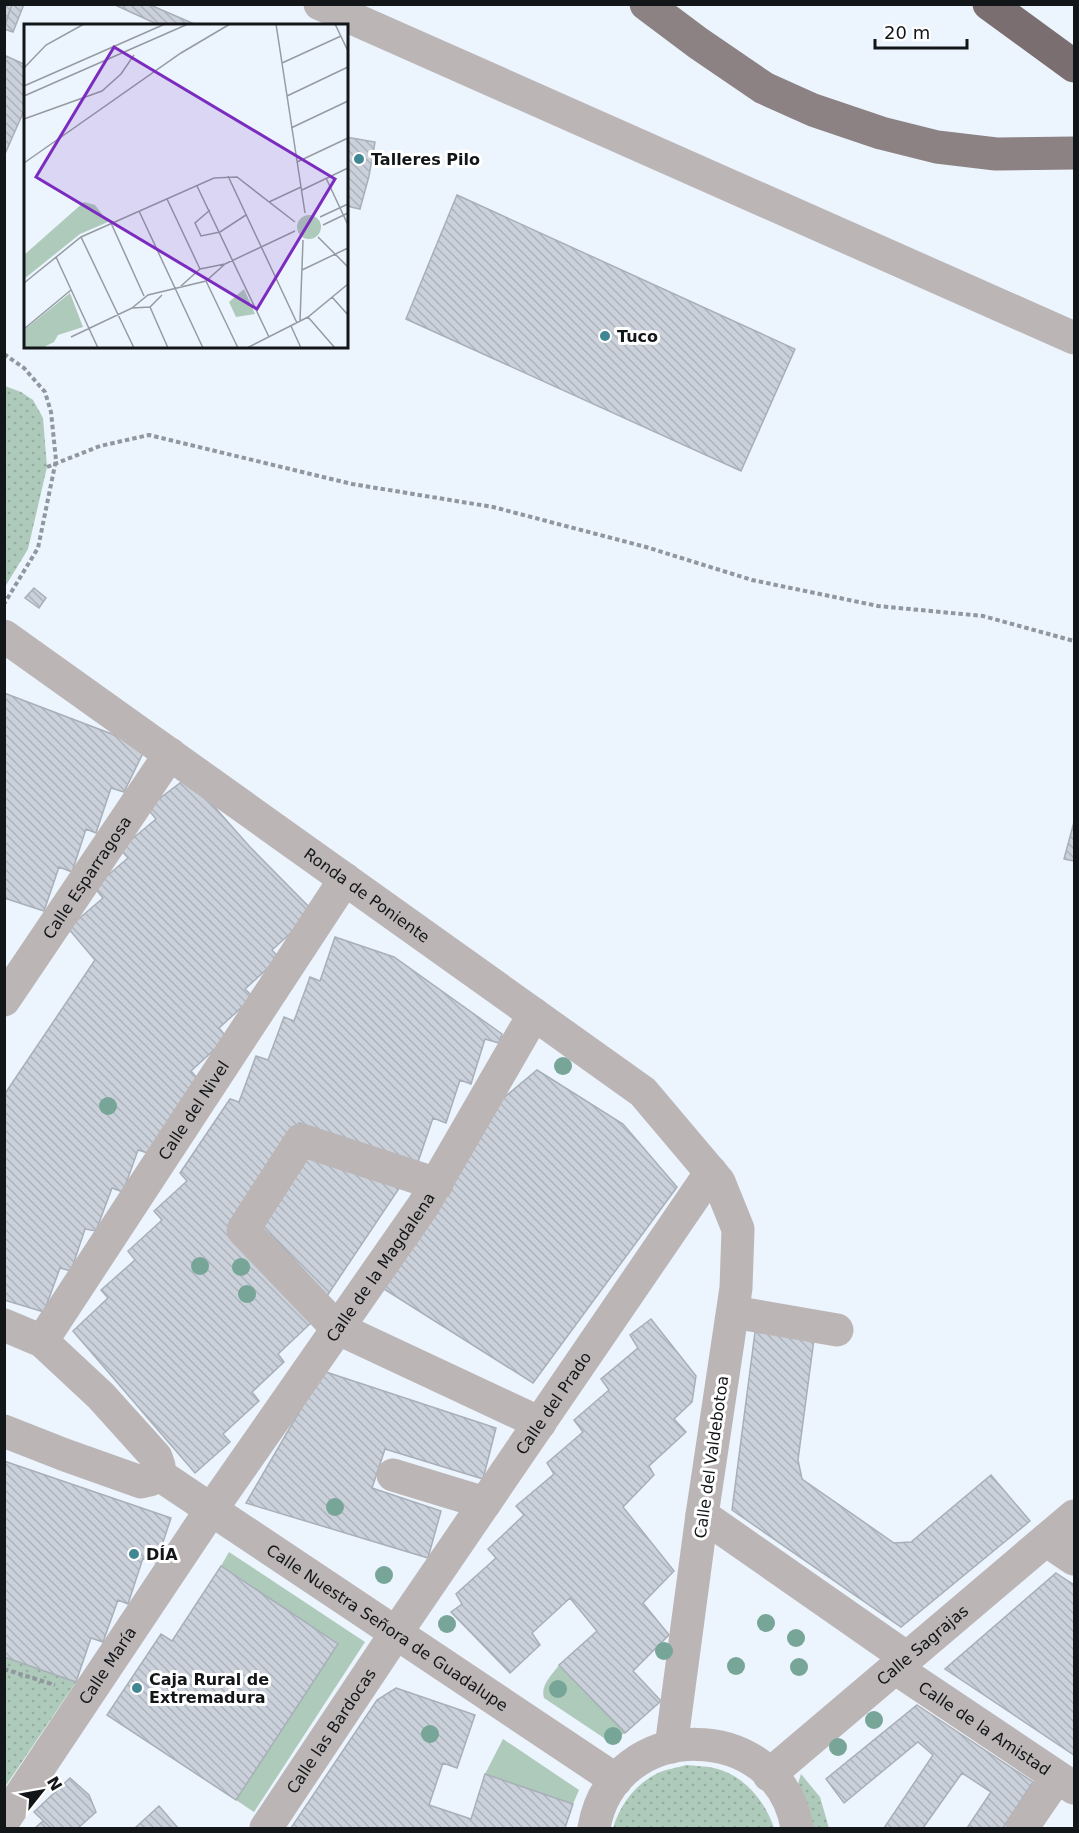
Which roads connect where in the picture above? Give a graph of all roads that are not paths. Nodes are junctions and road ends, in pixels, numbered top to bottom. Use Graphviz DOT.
graph roads {
  1 [pos="320,4"];
  2 [pos="646,4"];
  3 [pos="989,4"];
  4 [pos="1074,66"];
  5 [pos="1074,153"];
  6 [pos="1074,338"];
  7 [pos="4,636"];
  8 [pos="170,754"];
  9 [pos="345,879"];
  10 [pos="4,1000"];
  11 [pos="534,1014"];
  12 [pos="711,1172"];
  13 [pos="436,1184"];
  14 [pos="733,1312"];
  15 [pos="4,1325"];
  16 [pos="337,1328"];
  17 [pos="837,1330"];
  18 [pos="42,1341"];
  19 [pos="540,1423"];
  20 [pos="4,1431"];
  21 [pos="158,1474"];
  22 [pos="393,1474"];
  23 [pos="485,1503"];
  24 [pos="211,1510"];
  25 [pos="702,1515"];
  26 [pos="1074,1516"];
  27 [pos="1046,1540"];
  28 [pos="1074,1560"];
  29 [pos="396,1633"];
  30 [pos="901,1663"];
  31 [pos="671,1747"];
  32 [pos="769,1774"];
  33 [pos="616,1780"];
  34 [pos="1066,1783"];
  35 [pos="4,1820"];
  36 [pos="266,1828"];
  37 [pos="594,1828"];
  38 [pos="797,1828"];
  39 [pos="1022,1828"];
  1 -- 6 [label="street"];
  2 -- 5 [label="main road"];
  3 -- 4 [label="highway"];
  7 -- 8 [label="street, Ronda de Poniente"];
  8 -- 9 [label="street, Ronda de Poniente"];
  8 -- 10 [label="street, Calle Esparragosa"];
  9 -- 11 [label="street, Ronda de Poniente"];
  9 -- 18 [label="street, Calle del Nivel"];
  11 -- 12 [label="street, Ronda de Poniente"];
  11 -- 13 [label="street, Calle de la Magdalena"];
  12 -- 14 [label="street, Calle del Valdebotoa"];
  12 -- 19 [label="street, Calle del Prado"];
  13 -- 16 [label="street, Calle de la Magdalena"];
  13 -- 16 [label="street"];
  14 -- 17 [label="street"];
  14 -- 25 [label="street, Calle del Valdebotoa"];
  15 -- 18 [label="street"];
  16 -- 19 [label="street"];
  16 -- 24 [label="street, Calle de la Magdalena"];
  18 -- 21 [label="street"];
  19 -- 23 [label="street, Calle del Prado"];
  20 -- 21 [label="street"];
  21 -- 24 [label="street, Calle Nuestra Señora de Guadalupe"];
  22 -- 23 [label="street"];
  23 -- 29 [label="street, Calle del Prado"];
  24 -- 29 [label="street, Calle Nuestra Señora de Guadalupe"];
  24 -- 35 [label="street, Calle María"];
  25 -- 30 [label="street, Calle de la Amistad"];
  25 -- 31 [label="street, Calle del Valdebotoa"];
  26 -- 27 [label="street, Calle Sagrajas"];
  27 -- 28 [label="street"];
  27 -- 30 [label="street, Calle Sagrajas"];
  29 -- 33 [label="street, Calle Nuestra Señora de Guadalupe"];
  29 -- 36 [label="street, Calle las Bardocas"];
  30 -- 32 [label="street, Calle Sagrajas"];
  30 -- 34 [label="street, Calle de la Amistad"];
  31 -- 32 [label="street"];
  31 -- 33 [label="street"];
  32 -- 38 [label="street"];
  33 -- 37 [label="street"];
  34 -- 39 [label="street"];
}
